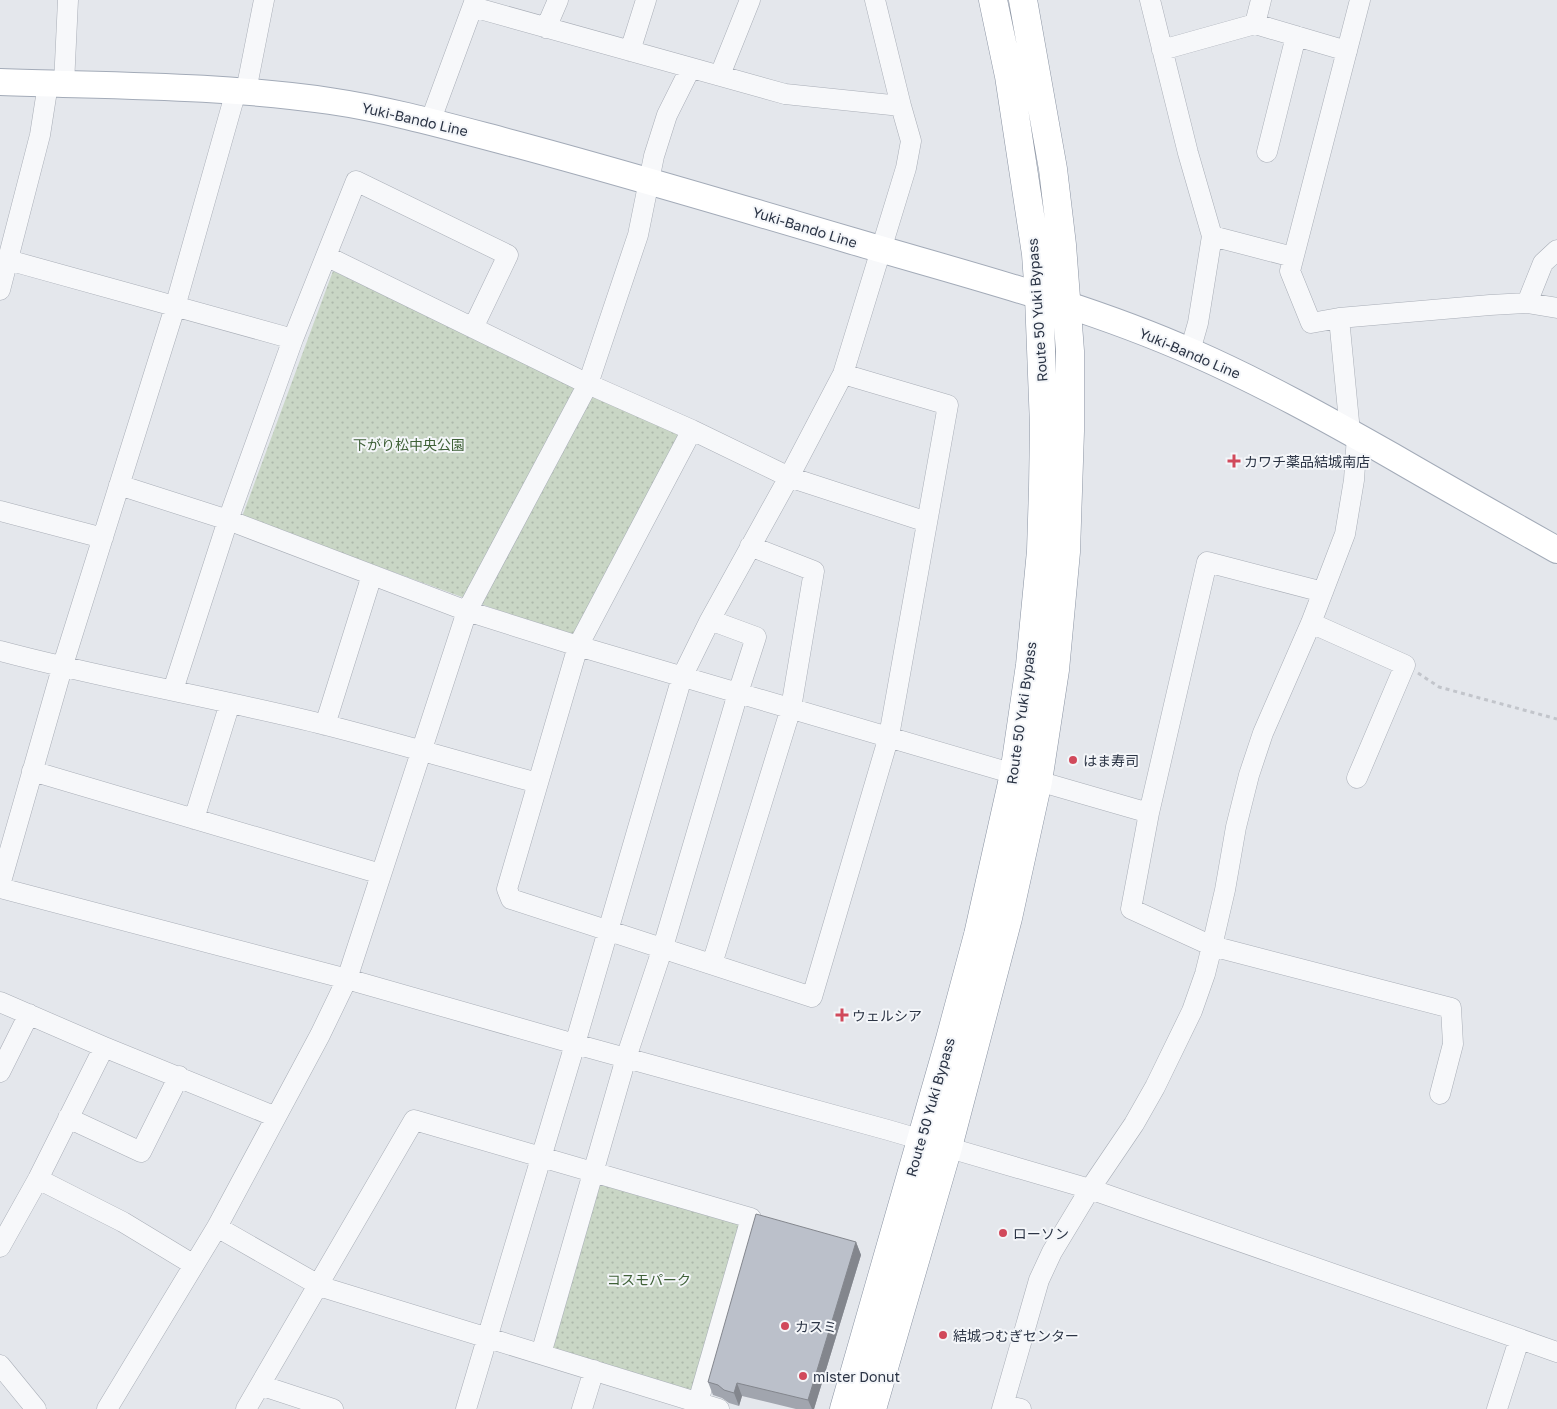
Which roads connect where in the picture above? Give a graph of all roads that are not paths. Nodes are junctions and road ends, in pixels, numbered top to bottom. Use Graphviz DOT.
graph roads {
  1 [pos="68,0"];
  2 [pos="264,0"];
  3 [pos="558,0"];
  4 [pos="646,0"];
  5 [pos="750,0"];
  6 [pos="876,0"];
  7 [pos="993,0"];
  8 [pos="1023,0"];
  9 [pos="1150,0"];
  10 [pos="1261,0"];
  11 [pos="1360,0"];
  12 [pos="474,3"];
  13 [pos="1255,24"];
  14 [pos="546,28"];
  15 [pos="1296,36"];
  16 [pos="1162,50"];
  17 [pos="630,51"];
  18 [pos="1347,51"];
  19 [pos="690,68"];
  20 [pos="720,75"];
  21 [pos="0,82"];
  22 [pos="56,84"];
  23 [pos="241,91"];
  24 [pos="901,106"];
  25 [pos="430,122"];
  26 [pos="1267,152"];
  27 [pos="650,181"];
  28 [pos="1212,236"];
  29 [pos="880,249"];
  30 [pos="1557,250"];
  31 [pos="326,256"];
  32 [pos="1293,257"];
  33 [pos="5,264"];
  34 [pos="0,290"];
  35 [pos="1039,297"];
  36 [pos="1527,303"];
  37 [pos="175,306"];
  38 [pos="1067,306"];
  39 [pos="1557,308"];
  40 [pos="1339,318"];
  41 [pos="473,328"];
  42 [pos="293,339"];
  43 [pos="1190,351"];
  44 [pos="842,374"];
  45 [pos="588,384"];
  46 [pos="692,430"];
  47 [pos="1354,434"];
  48 [pos="789,478"];
  49 [pos="119,485"];
  50 [pos="0,511"];
  51 [pos="228,520"];
  52 [pos="927,522"];
  53 [pos="102,538"];
  54 [pos="750,546"];
  55 [pos="1557,550"];
  56 [pos="372,575"];
  57 [pos="1323,592"];
  58 [pos="468,611"];
  59 [pos="710,620"];
  60 [pos="1311,623"];
  61 [pos="578,646"];
  62 [pos="0,651"];
  63 [pos="62,668"];
  64 [pos="682,677"];
  65 [pos="172,690"];
  66 [pos="738,693"];
  67 [pos="230,703"];
  68 [pos="791,708"];
  69 [pos="325,725"];
  70 [pos="889,736"];
  71 [pos="422,751"];
  72 [pos="32,771"];
  73 [pos="1026,777"];
  74 [pos="1357,778"];
  75 [pos="538,783"];
  76 [pos="1149,813"];
  77 [pos="194,819"];
  78 [pos="382,874"];
  79 [pos="0,886"];
  80 [pos="609,930"];
  81 [pos="1212,946"];
  82 [pos="662,947"];
  83 [pos="712,964"];
  84 [pos="347,979"];
  85 [pos="0,1002"];
  86 [pos="29,1014"];
  87 [pos="575,1044"];
  88 [pos="104,1047"];
  89 [pos="626,1058"];
  90 [pos="0,1072"];
  91 [pos="179,1076"];
  92 [pos="1440,1094"];
  93 [pos="276,1117"];
  94 [pos="68,1118"];
  95 [pos="921,1139"];
  96 [pos="948,1147"];
  97 [pos="541,1156"];
  98 [pos="594,1172"];
  99 [pos="38,1179"];
  100 [pos="1090,1189"];
  101 [pos="217,1227"];
  102 [pos="0,1247"];
  103 [pos="194,1265"];
  104 [pos="319,1285"];
  105 [pos="488,1337"];
  106 [pos="1520,1340"];
  107 [pos="1557,1352"];
  108 [pos="541,1354"];
  109 [pos="0,1365"];
  110 [pos="594,1370"];
  111 [pos="260,1385"];
  112 [pos="697,1406"];
  113 [pos="1009,1408"];
  114 [pos="36,1409"];
  115 [pos="107,1409"];
  116 [pos="246,1409"];
  117 [pos="333,1409"];
  118 [pos="466,1409"];
  119 [pos="582,1409"];
  120 [pos="719,1409"];
  121 [pos="844,1409"];
  122 [pos="872,1409"];
  123 [pos="1497,1409"];
  1 -- 22 [label="street"];
  2 -- 23 [label="street"];
  3 -- 14 [label="street"];
  4 -- 17 [label="street"];
  5 -- 20 [label="street"];
  6 -- 24 [label="street"];
  7 -- 35 [label="highway, Route 50 Yuki Bypass"];
  8 -- 38 [label="highway, Route 50 Yuki Bypass"];
  9 -- 16 [label="street"];
  10 -- 13 [label="street"];
  11 -- 18 [label="street"];
  12 -- 14 [label="street"];
  12 -- 25 [label="street"];
  13 -- 15 [label="street"];
  13 -- 16 [label="street"];
  14 -- 17 [label="street"];
  15 -- 18 [label="street"];
  15 -- 26 [label="street"];
  16 -- 28 [label="street"];
  17 -- 19 [label="street"];
  18 -- 32 [label="street"];
  19 -- 20 [label="street"];
  19 -- 27 [label="street"];
  20 -- 24 [label="street"];
  21 -- 22 [label="main road, Yuki-Bando Line"];
  22 -- 23 [label="main road, Yuki-Bando Line"];
  22 -- 33 [label="street"];
  23 -- 25 [label="main road, Yuki-Bando Line"];
  23 -- 37 [label="street"];
  24 -- 29 [label="street"];
  25 -- 27 [label="main road, Yuki-Bando Line"];
  27 -- 29 [label="main road, Yuki-Bando Line"];
  27 -- 45 [label="street"];
  28 -- 32 [label="street"];
  28 -- 43 [label="street"];
  29 -- 35 [label="main road, Yuki-Bando Line"];
  29 -- 44 [label="street"];
  30 -- 36 [label="street"];
  31 -- 41 [label="street"];
  31 -- 41 [label="street"];
  31 -- 42 [label="street"];
  32 -- 40 [label="street"];
  33 -- 34 [label="street"];
  33 -- 37 [label="street"];
  35 -- 38 [label="main road, Yuki-Bando Line"];
  35 -- 73 [label="highway, Route 50 Yuki Bypass"];
  36 -- 39 [label="street"];
  36 -- 40 [label="street"];
  37 -- 42 [label="street"];
  37 -- 49 [label="street"];
  38 -- 43 [label="main road, Yuki-Bando Line"];
  38 -- 73 [label="highway, Route 50 Yuki Bypass"];
  40 -- 47 [label="street"];
  41 -- 45 [label="street"];
  42 -- 51 [label="street"];
  43 -- 47 [label="main road, Yuki-Bando Line"];
  44 -- 48 [label="street"];
  44 -- 52 [label="street"];
  45 -- 46 [label="street"];
  45 -- 58 [label="street"];
  46 -- 48 [label="street"];
  46 -- 61 [label="street"];
  47 -- 55 [label="main road, Yuki-Bando Line"];
  47 -- 57 [label="street"];
  48 -- 52 [label="street"];
  48 -- 54 [label="street"];
  49 -- 51 [label="street"];
  49 -- 53 [label="street"];
  50 -- 53 [label="street"];
  51 -- 56 [label="street"];
  51 -- 65 [label="street"];
  52 -- 70 [label="street"];
  53 -- 63 [label="street"];
  54 -- 59 [label="street"];
  54 -- 68 [label="street"];
  56 -- 58 [label="street"];
  56 -- 69 [label="street"];
  57 -- 60 [label="street"];
  57 -- 76 [label="street"];
  58 -- 61 [label="street"];
  58 -- 71 [label="street"];
  59 -- 64 [label="street"];
  59 -- 66 [label="street"];
  60 -- 74 [label="street"];
  60 -- 81 [label="street"];
  61 -- 64 [label="street"];
  61 -- 75 [label="street"];
  62 -- 63 [label="street"];
  63 -- 65 [label="street"];
  63 -- 72 [label="street"];
  64 -- 66 [label="street"];
  64 -- 80 [label="street"];
  65 -- 67 [label="street"];
  66 -- 68 [label="street"];
  66 -- 82 [label="street"];
  67 -- 69 [label="street"];
  67 -- 77 [label="street"];
  68 -- 70 [label="street"];
  68 -- 83 [label="street"];
  69 -- 71 [label="street"];
  70 -- 73 [label="street"];
  70 -- 83 [label="street"];
  71 -- 75 [label="street"];
  71 -- 78 [label="street"];
  72 -- 77 [label="street"];
  72 -- 79 [label="street"];
  73 -- 76 [label="street"];
  73 -- 95 [label="highway, Route 50 Yuki Bypass"];
  73 -- 96 [label="highway, Route 50 Yuki Bypass"];
  75 -- 80 [label="street"];
  76 -- 81 [label="street"];
  77 -- 78 [label="street"];
  78 -- 84 [label="street"];
  79 -- 84 [label="street"];
  80 -- 82 [label="street"];
  80 -- 87 [label="street"];
  81 -- 92 [label="street"];
  81 -- 100 [label="street"];
  82 -- 83 [label="street"];
  82 -- 89 [label="street"];
  84 -- 87 [label="street"];
  84 -- 93 [label="street"];
  85 -- 86 [label="street"];
  86 -- 88 [label="street"];
  86 -- 90 [label="street"];
  87 -- 89 [label="street"];
  87 -- 97 [label="street"];
  88 -- 91 [label="street"];
  88 -- 94 [label="street"];
  89 -- 95 [label="street"];
  89 -- 98 [label="street"];
  91 -- 93 [label="street"];
  91 -- 94 [label="street"];
  93 -- 101 [label="street"];
  94 -- 99 [label="street"];
  95 -- 96 [label="street"];
  95 -- 121 [label="highway, Route 50 Yuki Bypass"];
  96 -- 100 [label="street"];
  96 -- 122 [label="highway, Route 50 Yuki Bypass"];
  97 -- 98 [label="street"];
  97 -- 104 [label="street"];
  97 -- 105 [label="street"];
  98 -- 108 [label="street"];
  98 -- 112 [label="street"];
  99 -- 102 [label="street"];
  99 -- 103 [label="street"];
  100 -- 106 [label="street"];
  100 -- 113 [label="street"];
  101 -- 103 [label="street"];
  101 -- 104 [label="street"];
  103 -- 115 [label="street"];
  104 -- 105 [label="street"];
  104 -- 111 [label="street"];
  105 -- 108 [label="street"];
  105 -- 118 [label="street"];
  106 -- 107 [label="street"];
  106 -- 123 [label="street"];
  108 -- 110 [label="street"];
  109 -- 114 [label="street"];
  110 -- 112 [label="street"];
  110 -- 119 [label="street"];
  111 -- 116 [label="street"];
  111 -- 117 [label="street"];
  112 -- 120 [label="street"];
}
